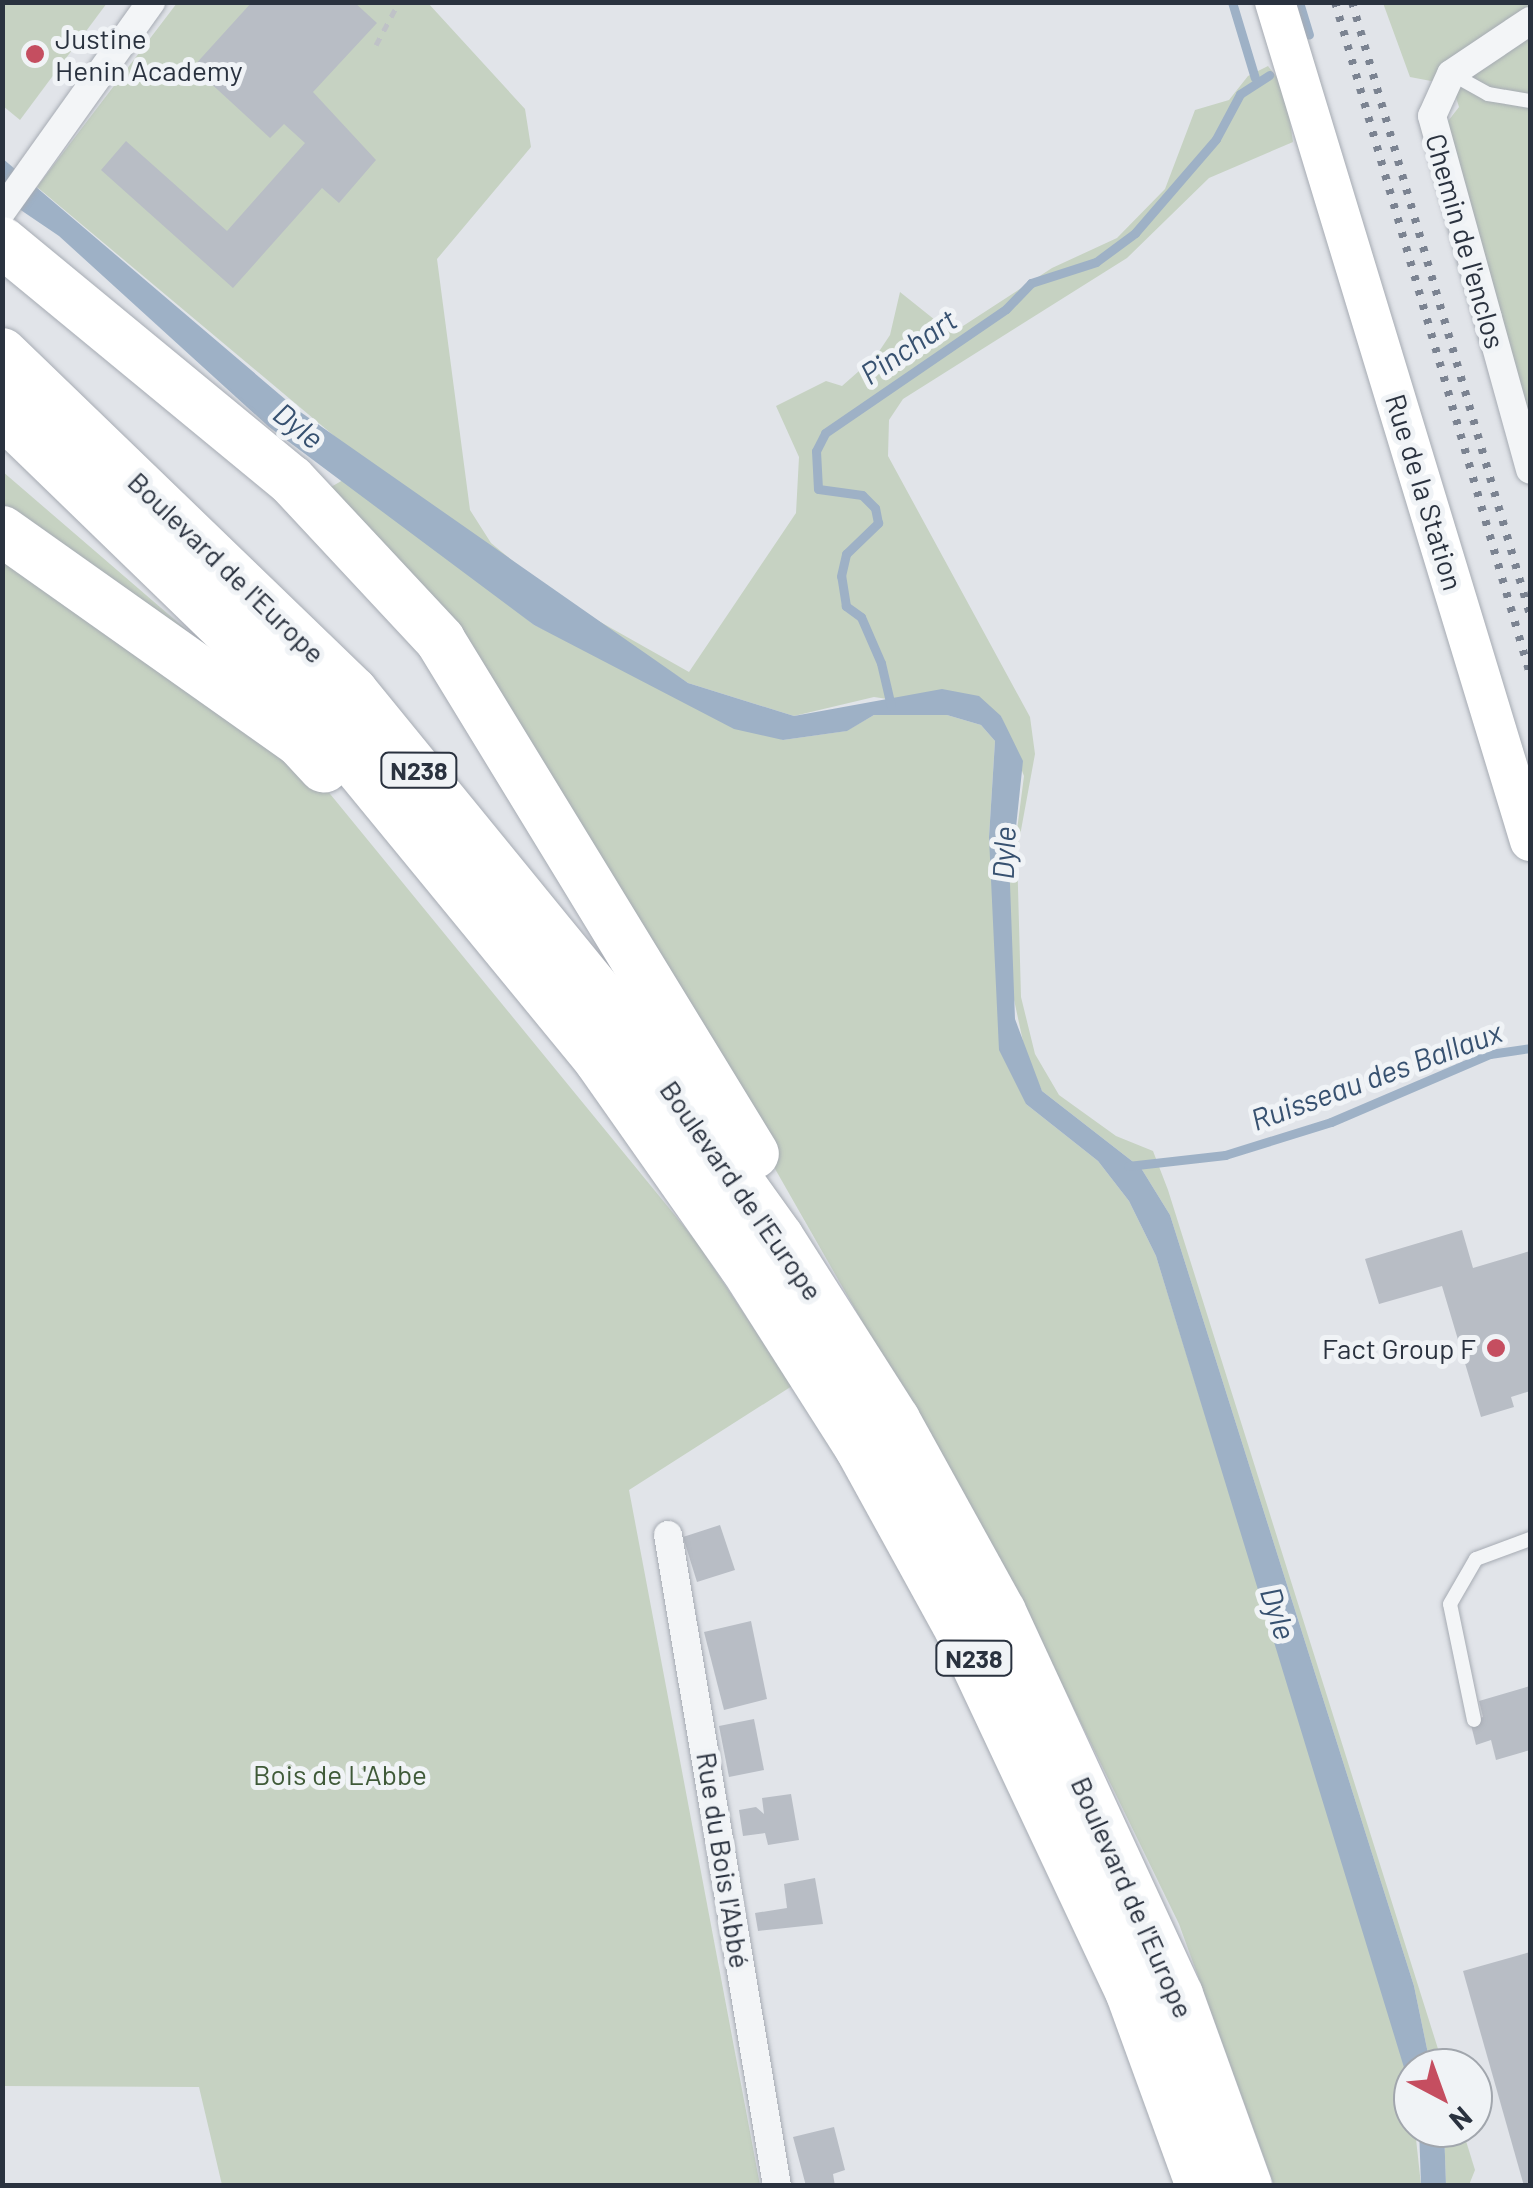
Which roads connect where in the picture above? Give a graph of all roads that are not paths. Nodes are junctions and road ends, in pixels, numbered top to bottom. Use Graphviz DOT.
graph roads {
  1 [pos="150,2"];
  2 [pos="1275,2"];
  3 [pos="1530,21"];
  4 [pos="1451,74"];
  5 [pos="1530,101"];
  6 [pos="2,211"];
  7 [pos="2,242"];
  8 [pos="2,353"];
  9 [pos="2,412"];
  10 [pos="1530,470"];
  11 [pos="2,531"];
  12 [pos="1530,841"];
  13 [pos="462,886"];
  14 [pos="779,1238"];
  15 [pos="668,1535"];
  16 [pos="1530,1539"];
  17 [pos="1474,1720"];
  18 [pos="776,2186"];
  19 [pos="1201,2186"];
  20 [pos="1247,2186"];
  1 -- 6 [label="street"];
  2 -- 12 [label="main road, Rue de la Station"];
  3 -- 4 [label="street"];
  4 -- 5 [label="lane"];
  4 -- 10 [label="street, Chemin de l'enclos"];
  7 -- 14 [label="highway"];
  8 -- 14 [label="highway, Boulevard de l'Europe / N238"];
  9 -- 13 [label="highway, Boulevard de l'Europe / N238"];
  11 -- 13 [label="highway"];
  13 -- 19 [label="highway, Boulevard de l'Europe / N238"];
  14 -- 20 [label="highway, Boulevard de l'Europe / N238"];
  15 -- 18 [label="street, Rue du Bois l'Abbé"];
  16 -- 17 [label="lane"];
}
